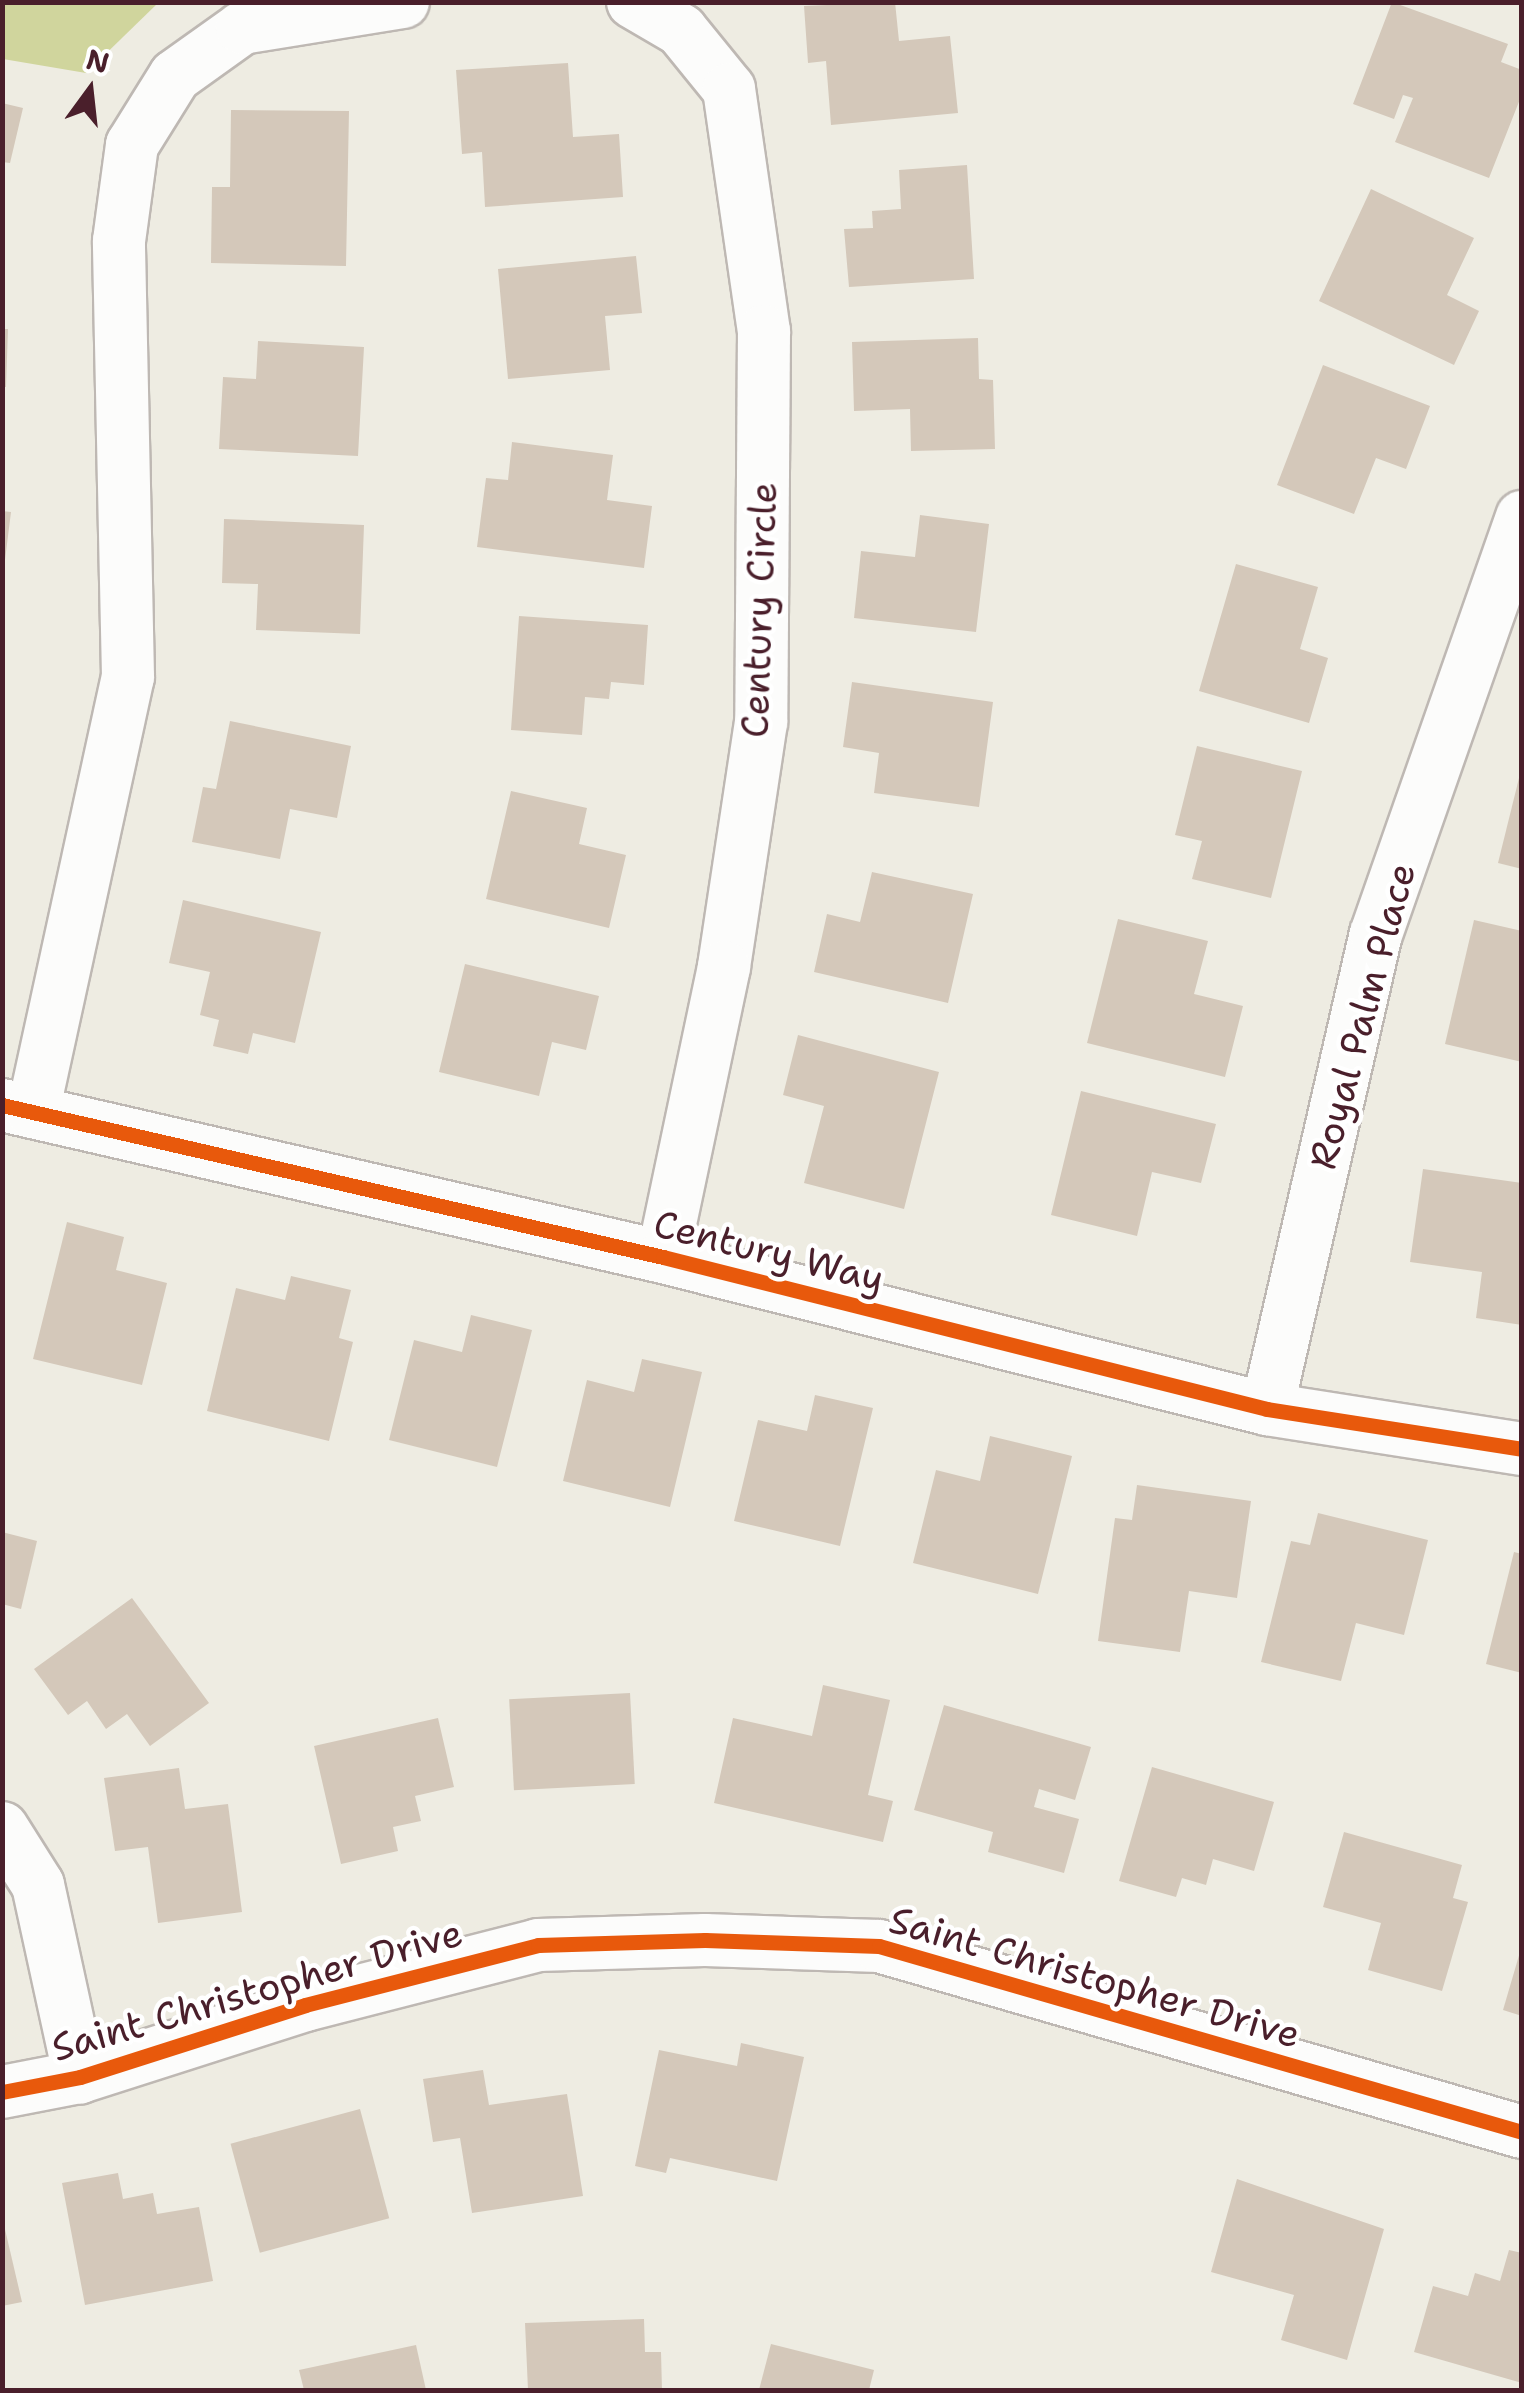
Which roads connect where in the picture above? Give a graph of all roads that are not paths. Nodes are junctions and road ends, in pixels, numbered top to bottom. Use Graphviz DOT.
graph roads {
  1 [pos="402,2"];
  2 [pos="633,2"];
  3 [pos="1522,517"];
  4 [pos="18,1108"];
  5 [pos="663,1257"];
  6 [pos="1267,1409"];
  7 [pos="1522,1448"];
  8 [pos="2,1828"];
  9 [pos="80,2077"];
  10 [pos="2,2092"];
  11 [pos="1522,2132"];
  1 -- 4 [label="street"];
  2 -- 5 [label="street, Century Circle"];
  3 -- 6 [label="street, Royal Palm Place"];
  4 -- 5 [label="street, Century Way"];
  5 -- 6 [label="street, Century Way"];
  6 -- 7 [label="street, Century Way"];
  8 -- 9 [label="street"];
  9 -- 10 [label="street, Saint Christopher Drive"];
  9 -- 11 [label="street, Saint Christopher Drive"];
}
